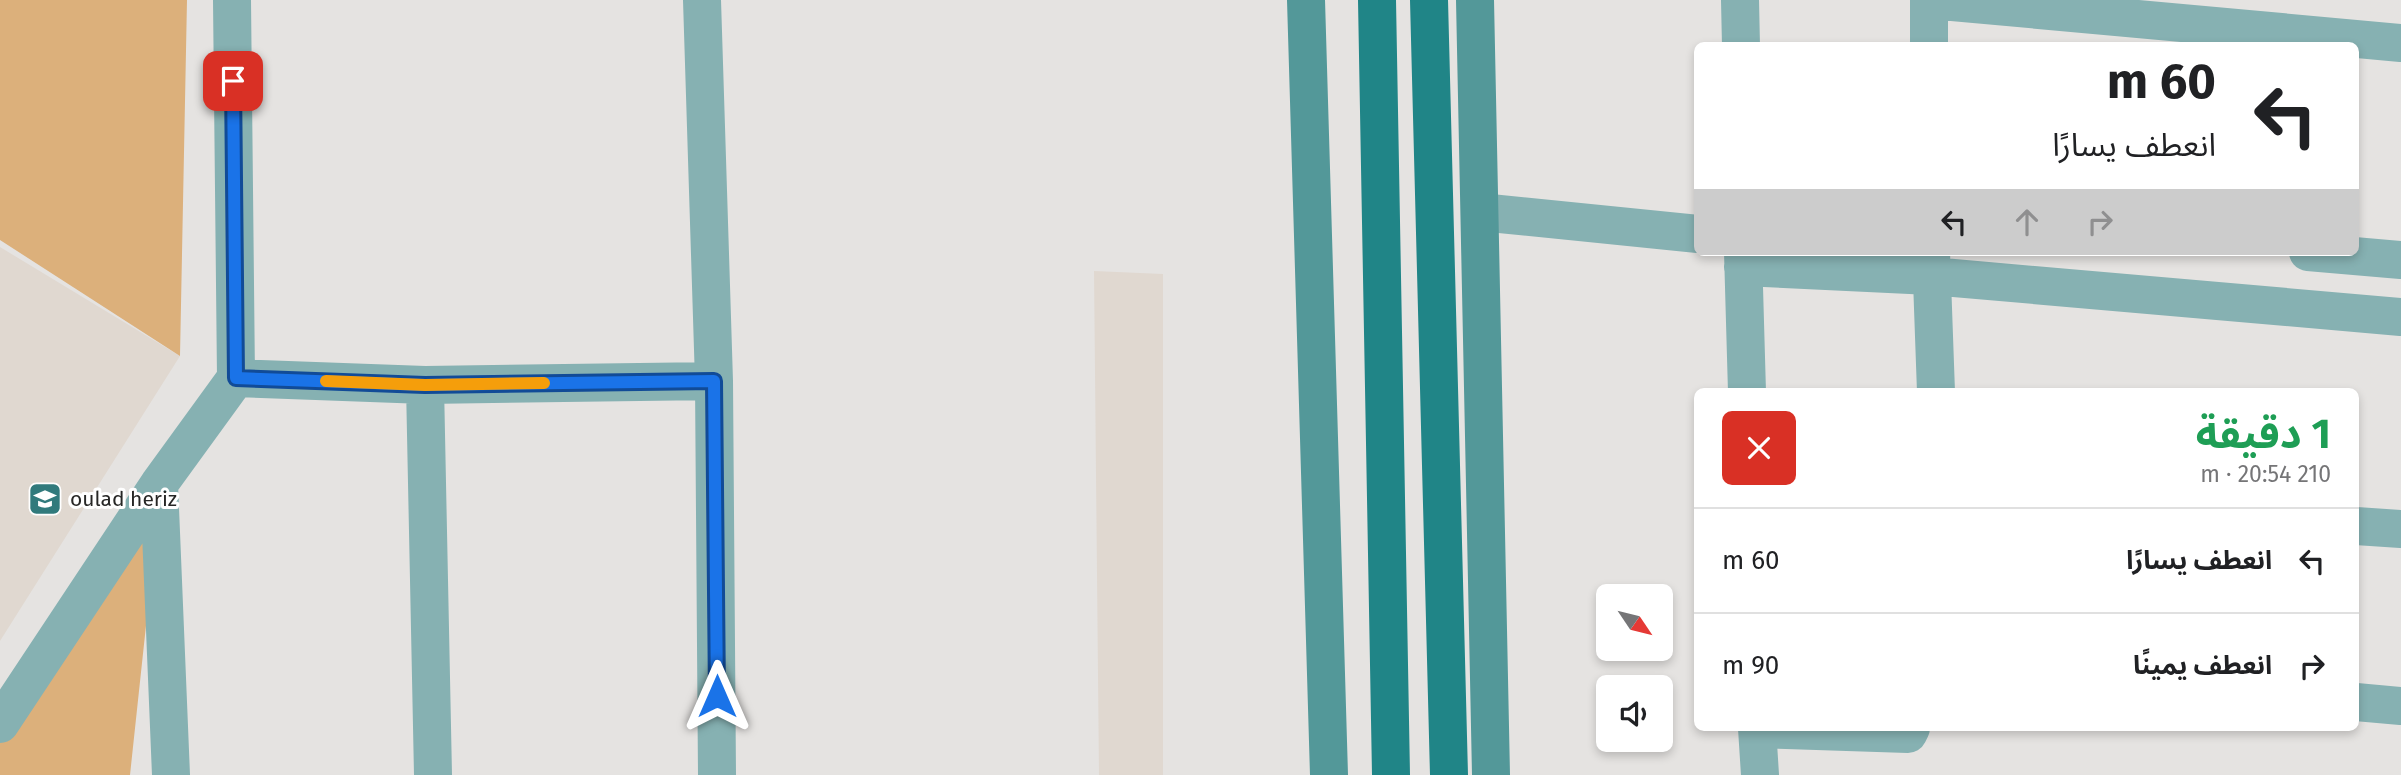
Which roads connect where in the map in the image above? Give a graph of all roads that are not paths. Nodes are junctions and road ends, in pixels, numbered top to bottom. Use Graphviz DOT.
graph roads {
  1 [pos="232,0"];
  2 [pos="702,0"];
  3 [pos="1306,0"];
  4 [pos="1377,0"];
  5 [pos="1429,0"];
  6 [pos="1475,0"];
  7 [pos="1740,0"];
  8 [pos="1930,0"];
  9 [pos="1741,42"];
  10 [pos="1929,42"];
  11 [pos="2401,43"];
  12 [pos="1480,212"];
  13 [pos="1694,234"];
  14 [pos="2354,256"];
  15 [pos="1743,259"];
  16 [pos="2401,260"];
  17 [pos="1931,264"];
  18 [pos="2401,317"];
  19 [pos="236,378"];
  20 [pos="714,381"];
  21 [pos="425,385"];
  22 [pos="1747,388"];
  23 [pos="1936,388"];
  24 [pos="159,484"];
  25 [pos="2359,526"];
  26 [pos="2401,529"];
  27 [pos="2359,702"];
  28 [pos="2401,706"];
  29 [pos="0,724"];
  30 [pos="1757,731"];
  31 [pos="1832,731"];
  32 [pos="1910,731"];
  33 [pos="171,775"];
  34 [pos="433,775"];
  35 [pos="717,775"];
  36 [pos="1329,775"];
  37 [pos="1391,775"];
  38 [pos="1449,775"];
  39 [pos="1492,775"];
  40 [pos="1760,775"];
  1 -- 19 [label="street"];
  2 -- 20 [label="street"];
  3 -- 36 [label="main road"];
  4 -- 37 [label="main road"];
  5 -- 38 [label="main road"];
  6 -- 12 [label="main road"];
  7 -- 9 [label="street"];
  8 -- 10 [label="street"];
  8 -- 11 [label="street"];
  12 -- 13 [label="street"];
  12 -- 39 [label="main road"];
  14 -- 16 [label="street"];
  15 -- 17 [label="street"];
  15 -- 22 [label="street"];
  17 -- 18 [label="street"];
  17 -- 23 [label="street"];
  19 -- 21 [label="street"];
  19 -- 24 [label="street"];
  20 -- 21 [label="street"];
  20 -- 35 [label="street"];
  21 -- 34 [label="street"];
  24 -- 29 [label="street"];
  24 -- 33 [label="street"];
  25 -- 26 [label="street"];
  27 -- 28 [label="street"];
  30 -- 40 [label="street"];
  31 -- 32 [label="street"];
}
